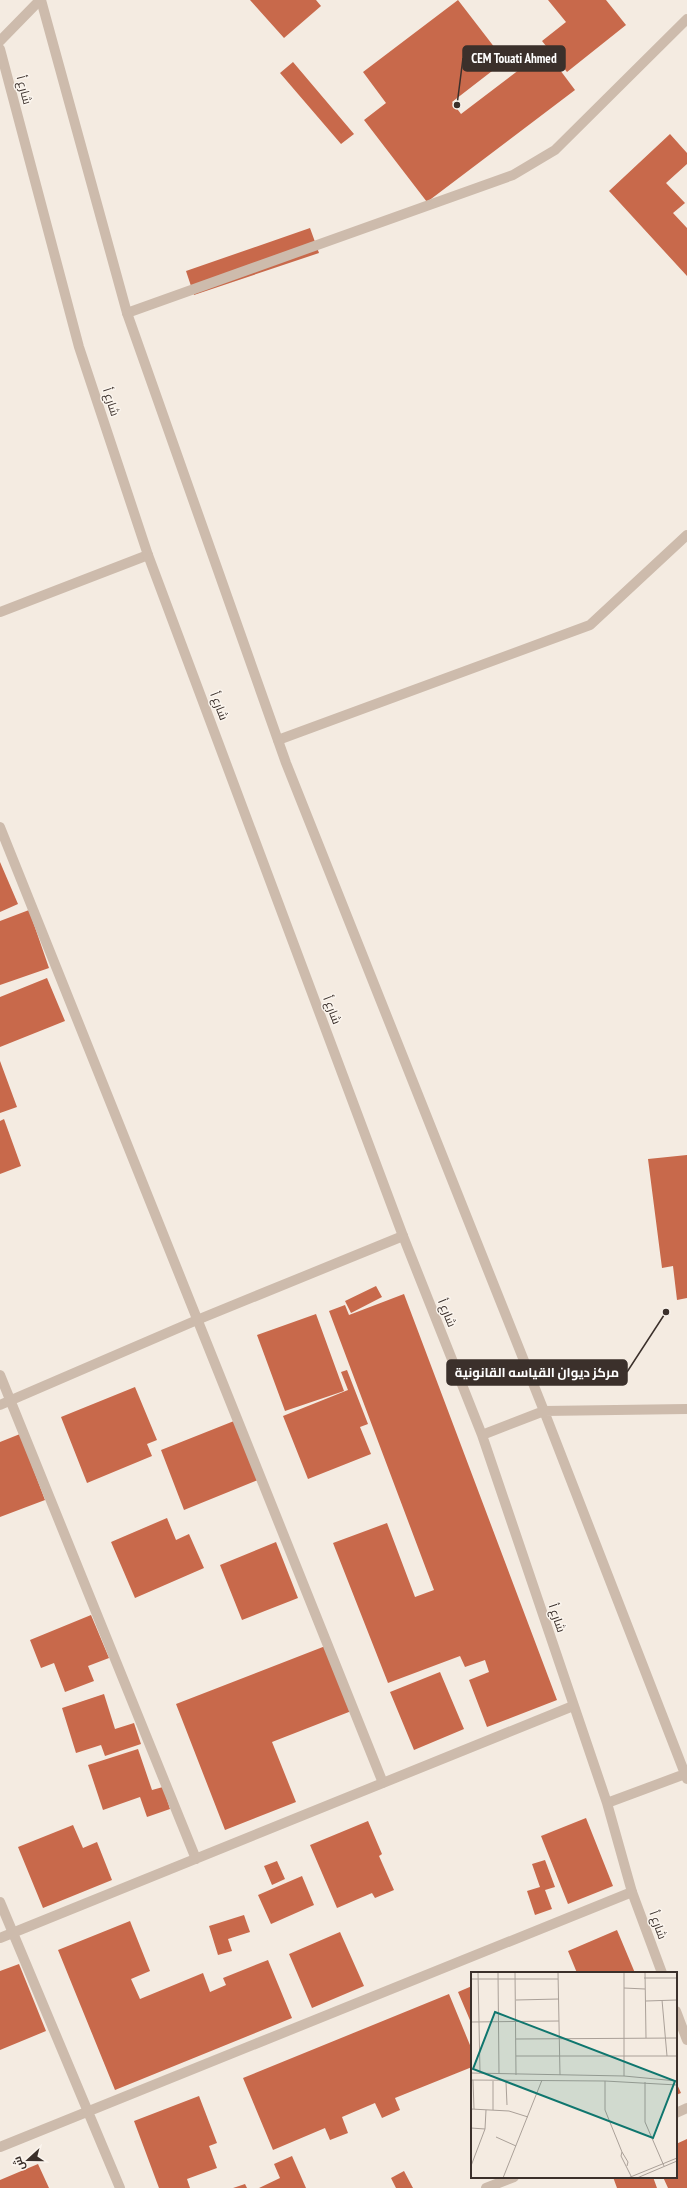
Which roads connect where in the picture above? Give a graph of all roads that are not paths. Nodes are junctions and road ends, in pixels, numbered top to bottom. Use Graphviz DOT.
graph roads {
  1 [pos="41,0"];
  2 [pos="687,19"];
  3 [pos="0,41"];
  4 [pos="0,49"];
  5 [pos="127,313"];
  6 [pos="687,535"];
  7 [pos="148,555"];
  8 [pos="0,612"];
  9 [pos="278,740"];
  10 [pos="0,827"];
  11 [pos="403,1236"];
  12 [pos="197,1320"];
  13 [pos="0,1375"];
  14 [pos="10,1401"];
  15 [pos="0,1405"];
  16 [pos="687,1409"];
  17 [pos="544,1411"];
  18 [pos="482,1435"];
  19 [pos="573,1706"];
  20 [pos="686,1777"];
  21 [pos="383,1783"];
  22 [pos="607,1803"];
  23 [pos="196,1859"];
  24 [pos="632,1892"];
  25 [pos="0,1902"];
  26 [pos="13,1933"];
  27 [pos="0,1938"];
  28 [pos="662,1972"];
  29 [pos="677,2014"];
  30 [pos="687,2040"];
  31 [pos="687,2108"];
  32 [pos="90,2112"];
  33 [pos="677,2113"];
  34 [pos="0,2147"];
  35 [pos="511,2178"];
  36 [pos="120,2188"];
  37 [pos="486,2188"];
  1 -- 3 [label="street"];
  1 -- 5 [label="street"];
  2 -- 5 [label="street"];
  4 -- 7 [label="street, شارع أ"];
  5 -- 9 [label="street"];
  6 -- 9 [label="street"];
  7 -- 8 [label="street"];
  7 -- 11 [label="street, شارع أ"];
  9 -- 17 [label="street"];
  10 -- 12 [label="street"];
  11 -- 12 [label="street"];
  11 -- 18 [label="street, شارع أ"];
  12 -- 14 [label="street"];
  12 -- 21 [label="street"];
  13 -- 14 [label="street"];
  14 -- 15 [label="street"];
  14 -- 23 [label="street"];
  16 -- 17 [label="street"];
  17 -- 18 [label="street"];
  17 -- 20 [label="street"];
  18 -- 19 [label="street, شارع أ"];
  19 -- 21 [label="street"];
  19 -- 22 [label="street, شارع أ"];
  20 -- 22 [label="street"];
  21 -- 23 [label="street"];
  22 -- 24 [label="street, شارع أ"];
  23 -- 26 [label="street"];
  24 -- 28 [label="street, شارع أ"];
  24 -- 32 [label="street"];
  25 -- 26 [label="street"];
  26 -- 27 [label="street"];
  26 -- 32 [label="street"];
  29 -- 30 [label="street"];
  31 -- 33 [label="street"];
  32 -- 34 [label="street"];
  32 -- 36 [label="street"];
  35 -- 37 [label="street"];
}
